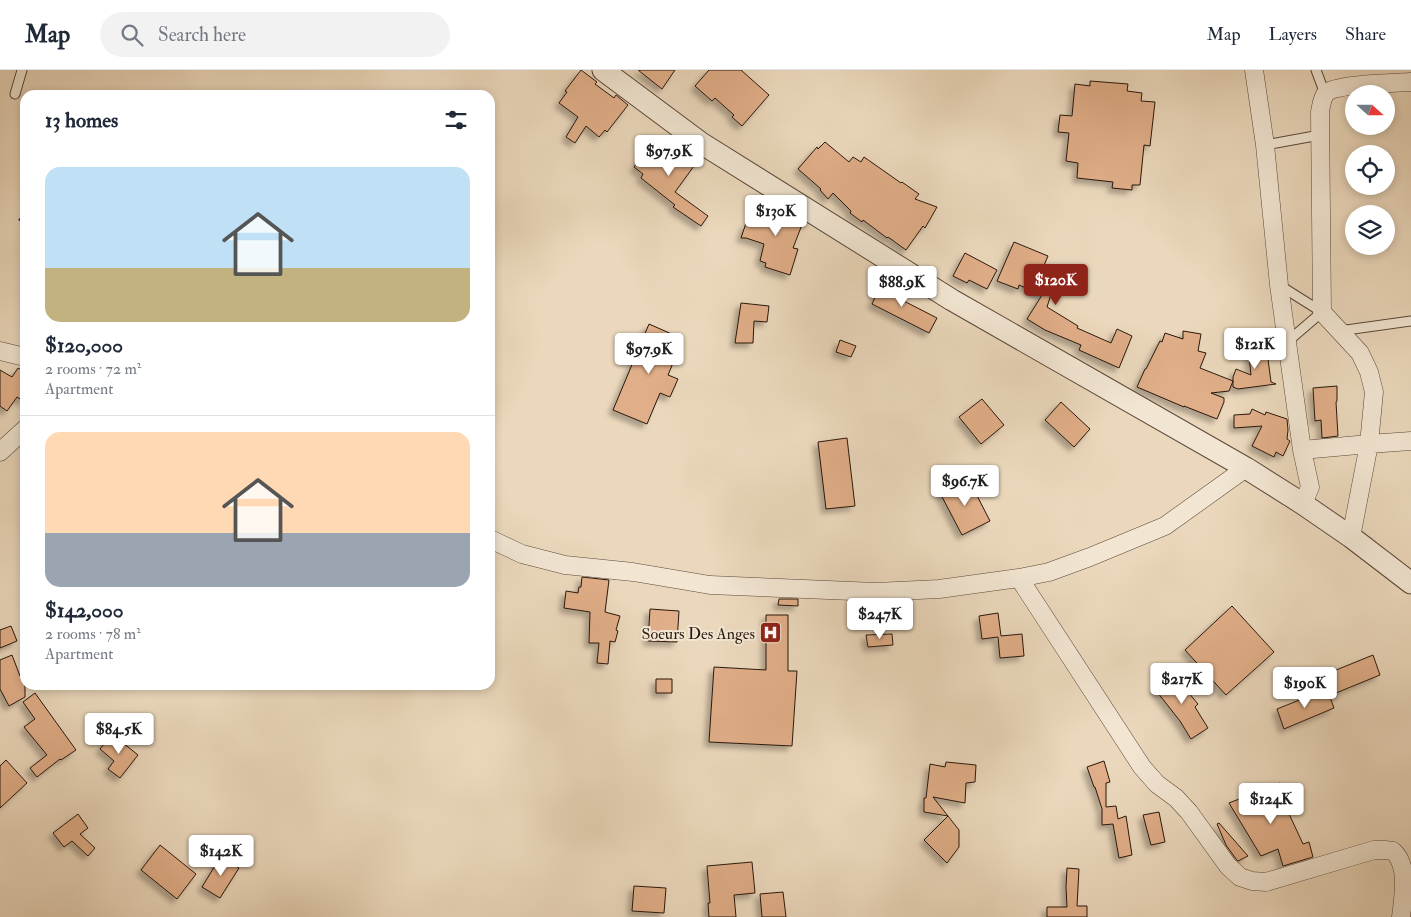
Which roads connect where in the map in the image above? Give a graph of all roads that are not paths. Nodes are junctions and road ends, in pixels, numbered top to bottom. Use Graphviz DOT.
graph roads {
  1 [pos="22,70"];
  2 [pos="1254,70"];
  3 [pos="1316,70"];
  4 [pos="609,72"];
  5 [pos="1411,82"];
  6 [pos="15,94"];
  7 [pos="1326,94"];
  8 [pos="1320,135"];
  9 [pos="1265,145"];
  10 [pos="1279,284"];
  11 [pos="1322,312"];
  12 [pos="1411,321"];
  13 [pos="1339,331"];
  14 [pos="1287,342"];
  15 [pos="0,351"];
  16 [pos="20,356"];
  17 [pos="20,434"];
  18 [pos="1411,441"];
  19 [pos="1368,444"];
  20 [pos="1302,450"];
  21 [pos="0,452"];
  22 [pos="1246,468"];
  23 [pos="1303,504"];
  24 [pos="1351,537"];
  25 [pos="495,541"];
  26 [pos="1019,578"];
  27 [pos="1411,583"];
  28 [pos="1401,917"];
  1 -- 6 [label="lane"];
  2 -- 9 [label="street"];
  3 -- 7 [label="lane"];
  4 -- 22 [label="street"];
  5 -- 7 [label="street"];
  7 -- 8 [label="street"];
  8 -- 9 [label="lane"];
  8 -- 11 [label="street"];
  9 -- 10 [label="street"];
  10 -- 11 [label="lane"];
  10 -- 14 [label="street"];
  11 -- 13 [label="street"];
  11 -- 14 [label="lane"];
  12 -- 13 [label="lane"];
  13 -- 19 [label="street"];
  14 -- 20 [label="street"];
  15 -- 16 [label="street"];
  17 -- 21 [label="street"];
  18 -- 19 [label="street"];
  19 -- 20 [label="street"];
  19 -- 24 [label="street"];
  20 -- 23 [label="street"];
  22 -- 23 [label="street"];
  22 -- 26 [label="street"];
  23 -- 24 [label="street"];
  24 -- 27 [label="street"];
  25 -- 26 [label="street"];
  26 -- 28 [label="street"];
}
